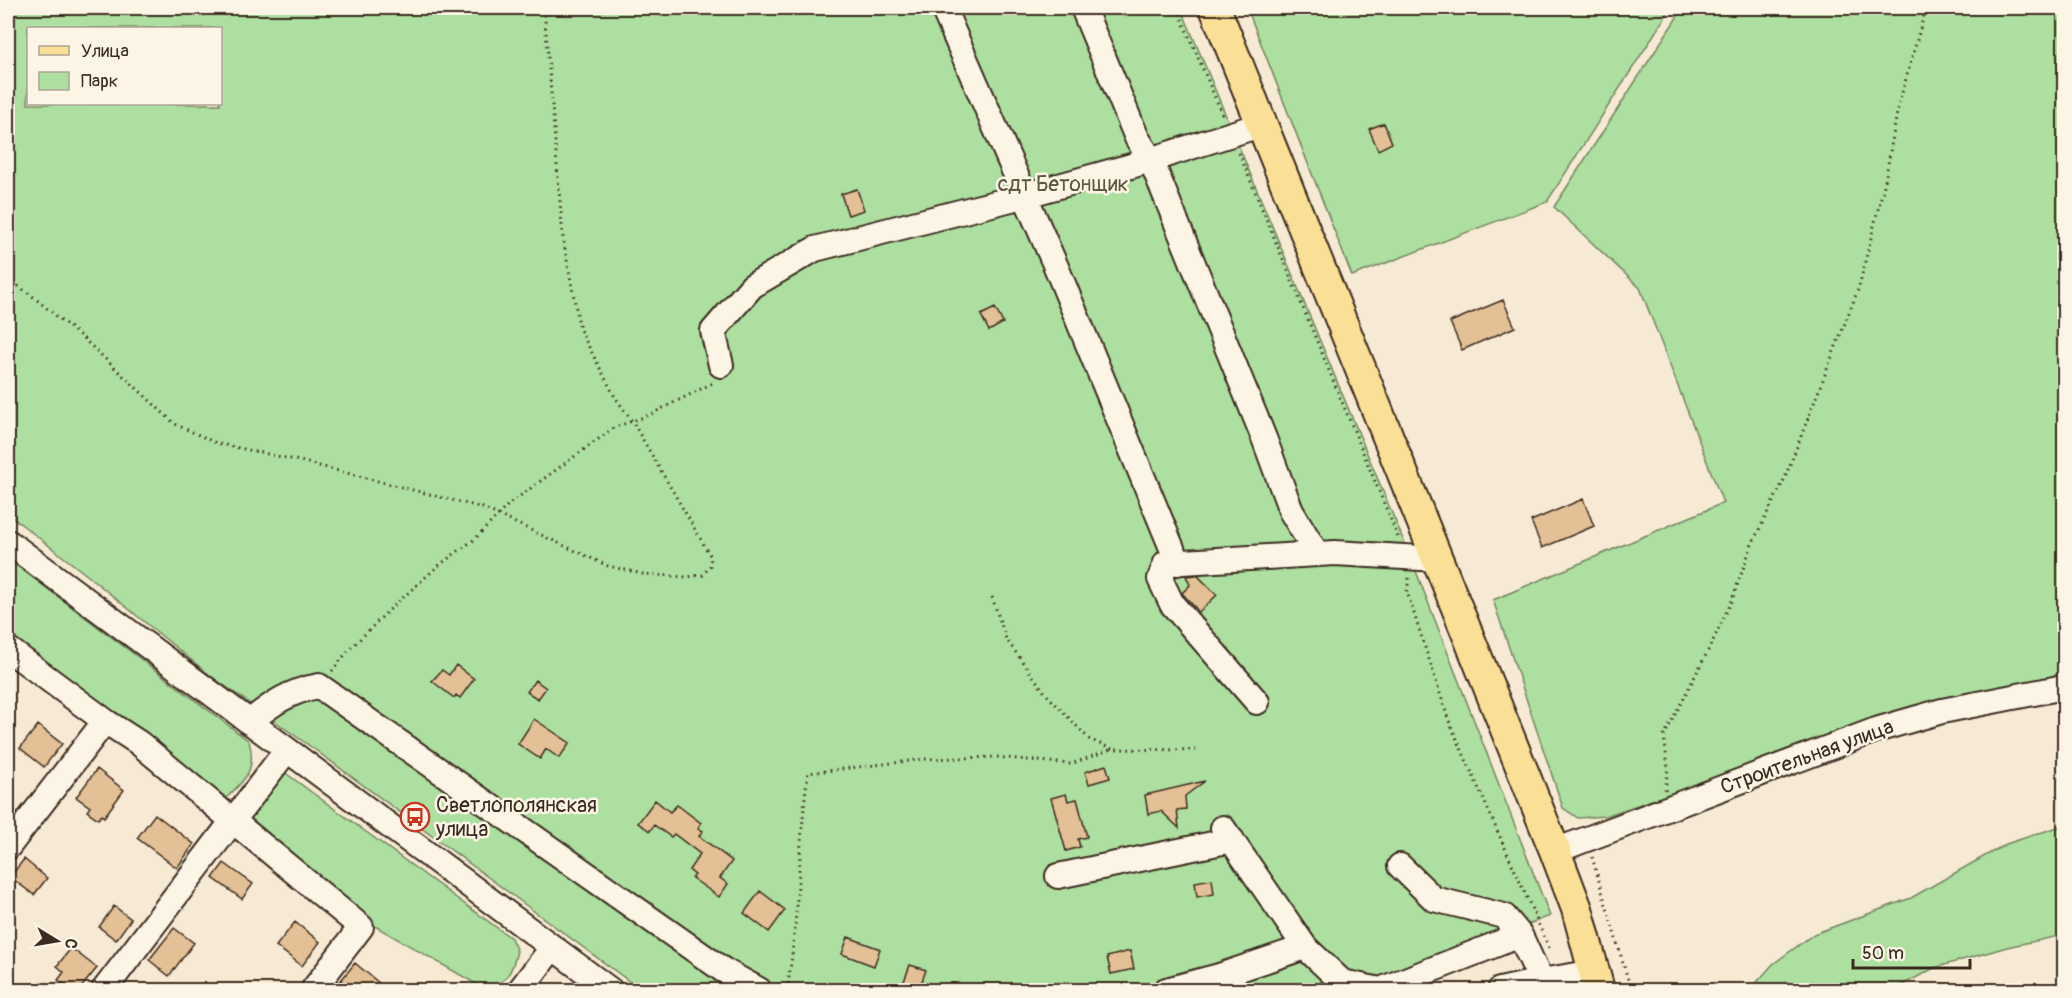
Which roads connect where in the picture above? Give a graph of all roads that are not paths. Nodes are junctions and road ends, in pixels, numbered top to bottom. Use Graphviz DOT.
graph roads {
  1 [pos="943,8"];
  2 [pos="1083,8"];
  3 [pos="1215,8"];
  4 [pos="1263,124"];
  5 [pos="1152,160"];
  6 [pos="1024,196"];
  7 [pos="721,364"];
  8 [pos="8,542"];
  9 [pos="1317,554"];
  10 [pos="1438,559"];
  11 [pos="1178,562"];
  12 [pos="8,648"];
  13 [pos="2064,687"];
  14 [pos="1257,702"];
  15 [pos="105,721"];
  16 [pos="249,722"];
  17 [pos="286,751"];
  18 [pos="232,820"];
  19 [pos="8,847"];
  20 [pos="1555,851"];
  21 [pos="1400,866"];
  22 [pos="1058,876"];
  23 [pos="1520,935"];
  24 [pos="1305,947"];
  25 [pos="552,948"];
  26 [pos="1552,979"];
  27 [pos="1597,981"];
  28 [pos="104,990"];
  29 [pos="313,990"];
  30 [pos="520,990"];
  31 [pos="610,990"];
  32 [pos="759,990"];
  33 [pos="1166,990"];
  34 [pos="1500,990"];
  1 -- 6 [label="street"];
  2 -- 5 [label="street"];
  3 -- 4 [label="main road"];
  4 -- 5 [label="street"];
  4 -- 10 [label="main road"];
  5 -- 6 [label="street"];
  5 -- 9 [label="street"];
  6 -- 7 [label="street"];
  6 -- 11 [label="street"];
  8 -- 16 [label="street"];
  9 -- 10 [label="street"];
  9 -- 11 [label="street"];
  10 -- 20 [label="main road"];
  11 -- 14 [label="street"];
  12 -- 15 [label="street"];
  13 -- 20 [label="street, Строительная улица"];
  15 -- 18 [label="street"];
  15 -- 19 [label="street"];
  16 -- 17 [label="street"];
  16 -- 32 [label="street"];
  17 -- 18 [label="street"];
  17 -- 25 [label="street"];
  18 -- 28 [label="street"];
  18 -- 29 [label="street"];
  20 -- 27 [label="main road"];
  21 -- 23 [label="street"];
  22 -- 24 [label="street"];
  23 -- 24 [label="street"];
  23 -- 26 [label="street"];
  24 -- 33 [label="street"];
  25 -- 30 [label="street"];
  25 -- 31 [label="street"];
  26 -- 27 [label="street"];
  26 -- 34 [label="street"];
}
